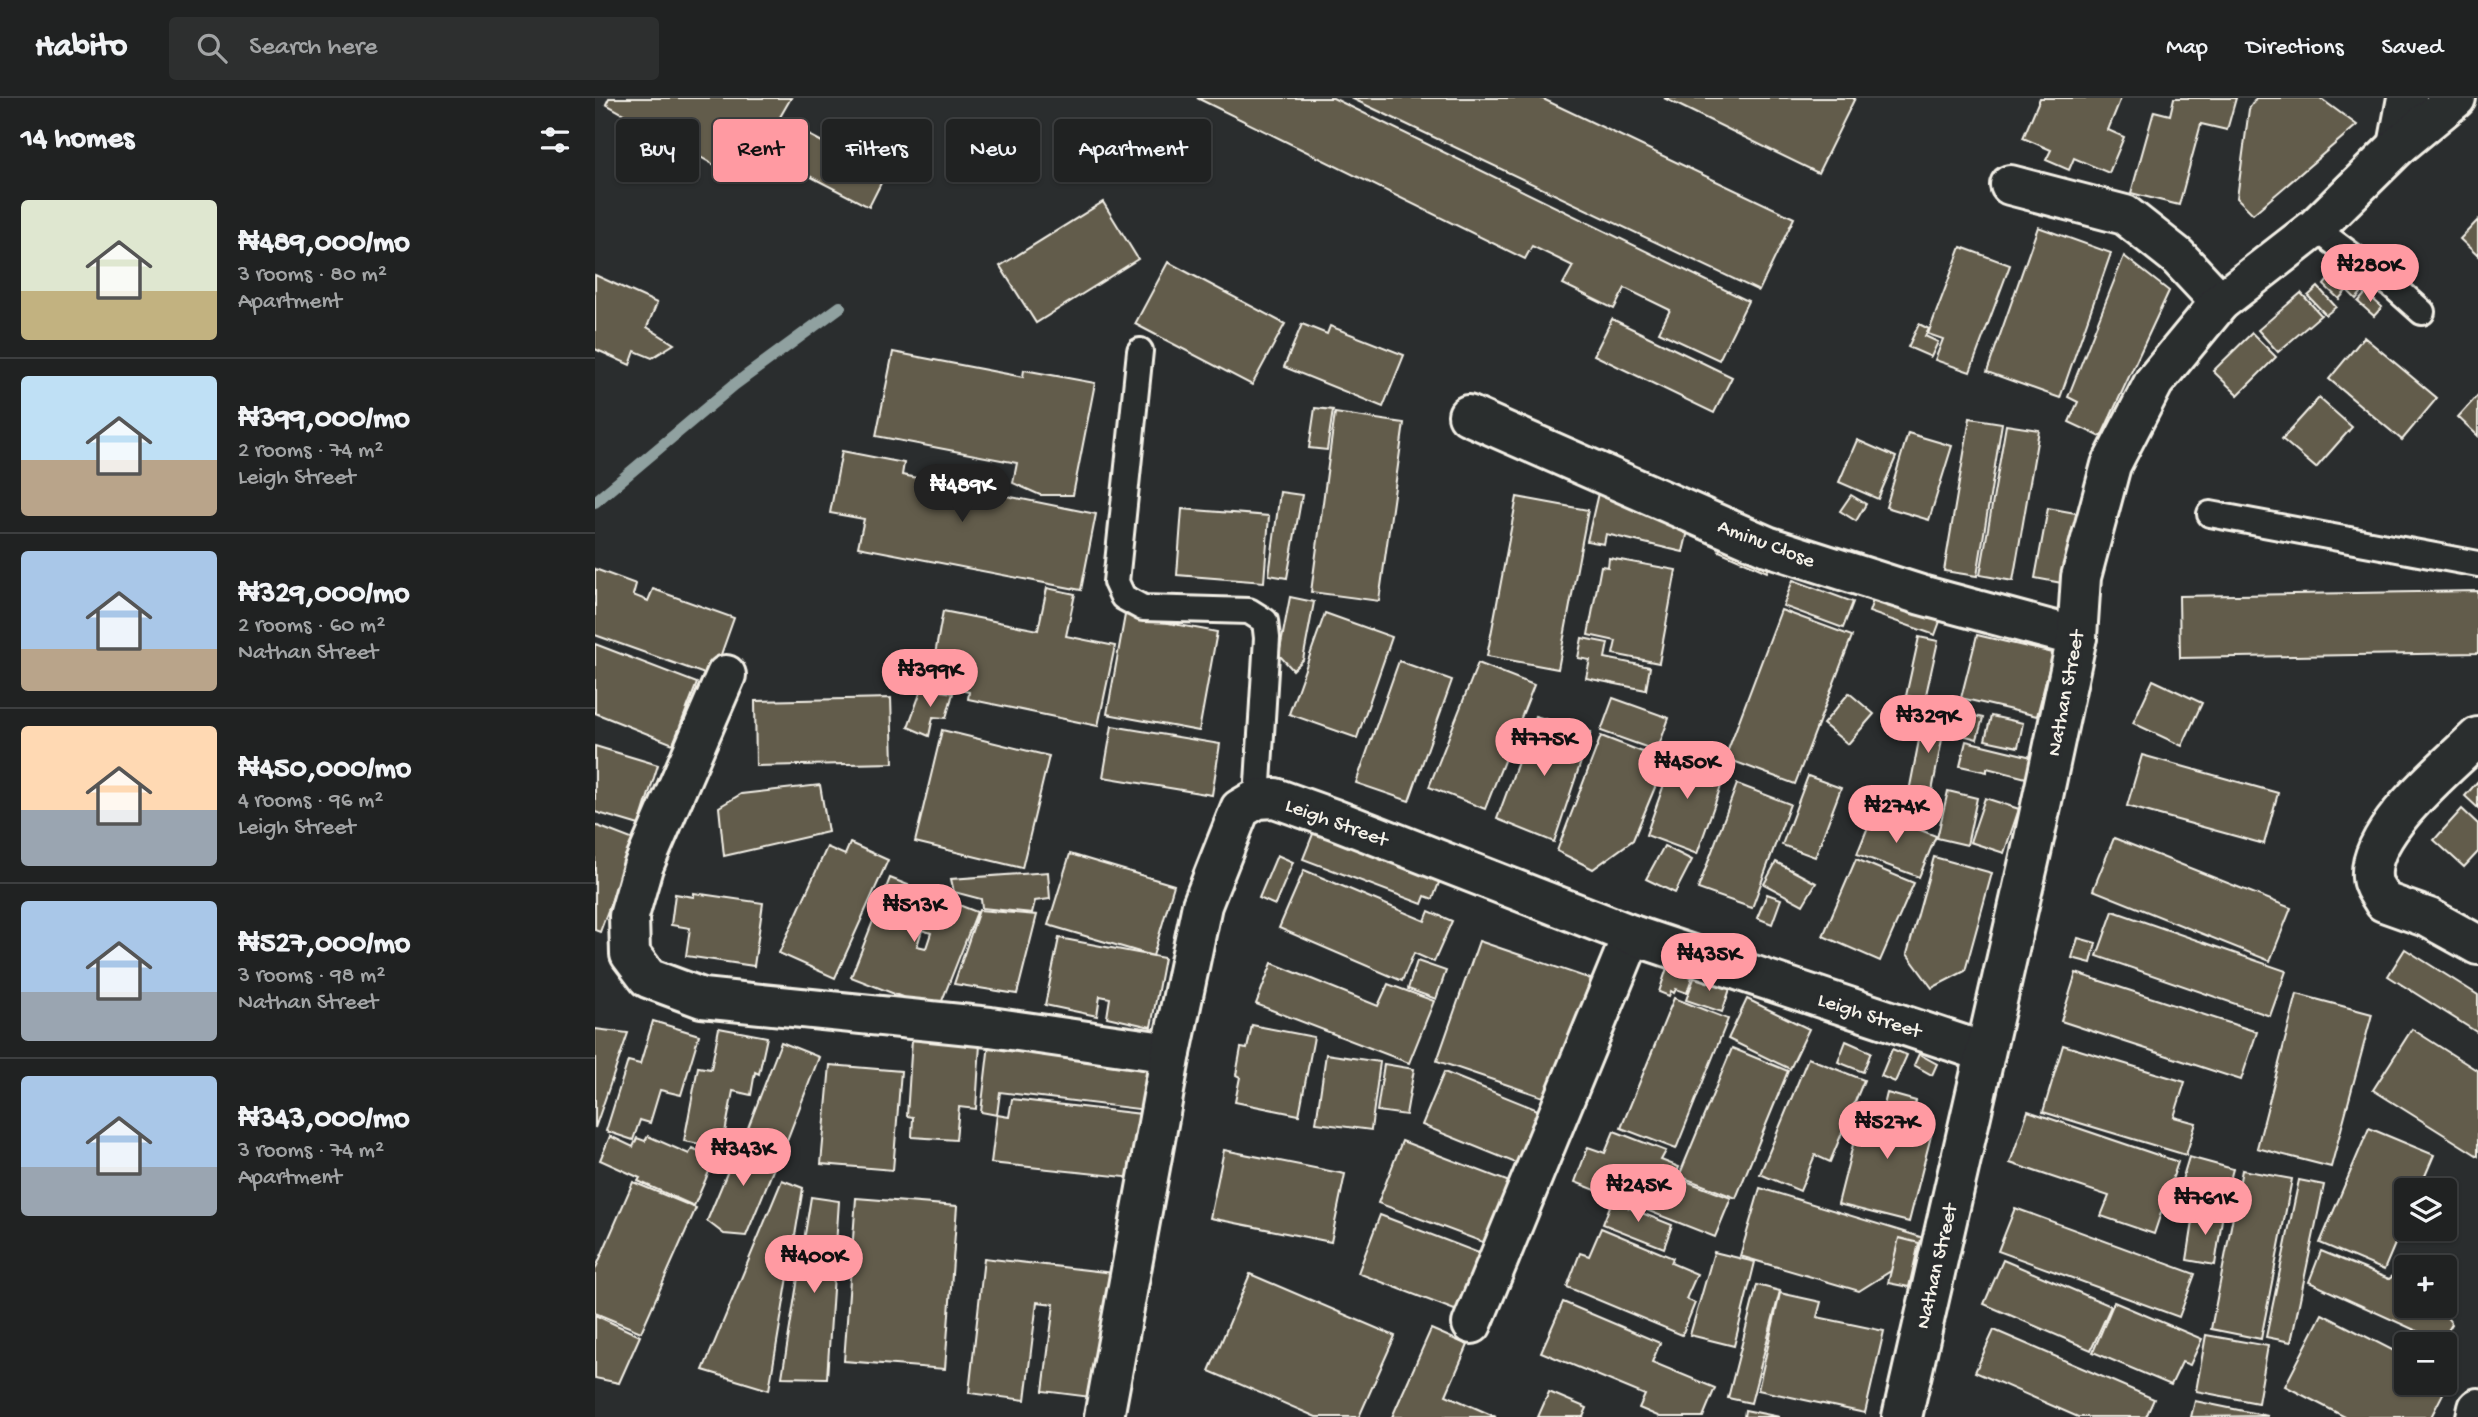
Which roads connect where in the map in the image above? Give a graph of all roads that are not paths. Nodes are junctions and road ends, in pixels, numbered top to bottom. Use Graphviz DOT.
graph roads {
  1 [pos="2407,98"];
  2 [pos="2456,98"];
  3 [pos="2398,146"];
  4 [pos="2010,185"];
  5 [pos="2315,228"];
  6 [pos="2220,302"];
  7 [pos="2422,312"];
  8 [pos="1140,351"];
  9 [pos="1468,415"];
  10 [pos="2210,514"];
  11 [pos="2478,564"];
  12 [pos="2077,638"];
  13 [pos="726,676"];
  14 [pos="2478,737"];
  15 [pos="1257,799"];
  16 [pos="1632,935"];
  17 [pos="2478,945"];
  18 [pos="1984,1052"];
  19 [pos="1171,1053"];
  20 [pos="1472,1324"];
  21 [pos="2478,1408"];
  22 [pos="1104,1417"];
  23 [pos="1902,1417"];
  24 [pos="2476,1417"];
  1 -- 3 [label="street"];
  2 -- 3 [label="street, Nathan Street"];
  3 -- 5 [label="street, Nathan Street"];
  4 -- 6 [label="street"];
  5 -- 6 [label="street, Nathan Street"];
  5 -- 7 [label="lane"];
  6 -- 12 [label="street, Nathan Street"];
  8 -- 15 [label="lane"];
  9 -- 12 [label="street, Aminu Close"];
  10 -- 11 [label="lane"];
  12 -- 18 [label="street, Nathan Street"];
  13 -- 19 [label="street"];
  14 -- 17 [label="street"];
  15 -- 16 [label="street, Leigh Street"];
  15 -- 19 [label="street, Leigh Street"];
  16 -- 18 [label="street, Leigh Street"];
  16 -- 20 [label="street"];
  18 -- 23 [label="street, Nathan Street"];
  19 -- 22 [label="street, Leigh Street"];
  21 -- 24 [label="street"];
}
